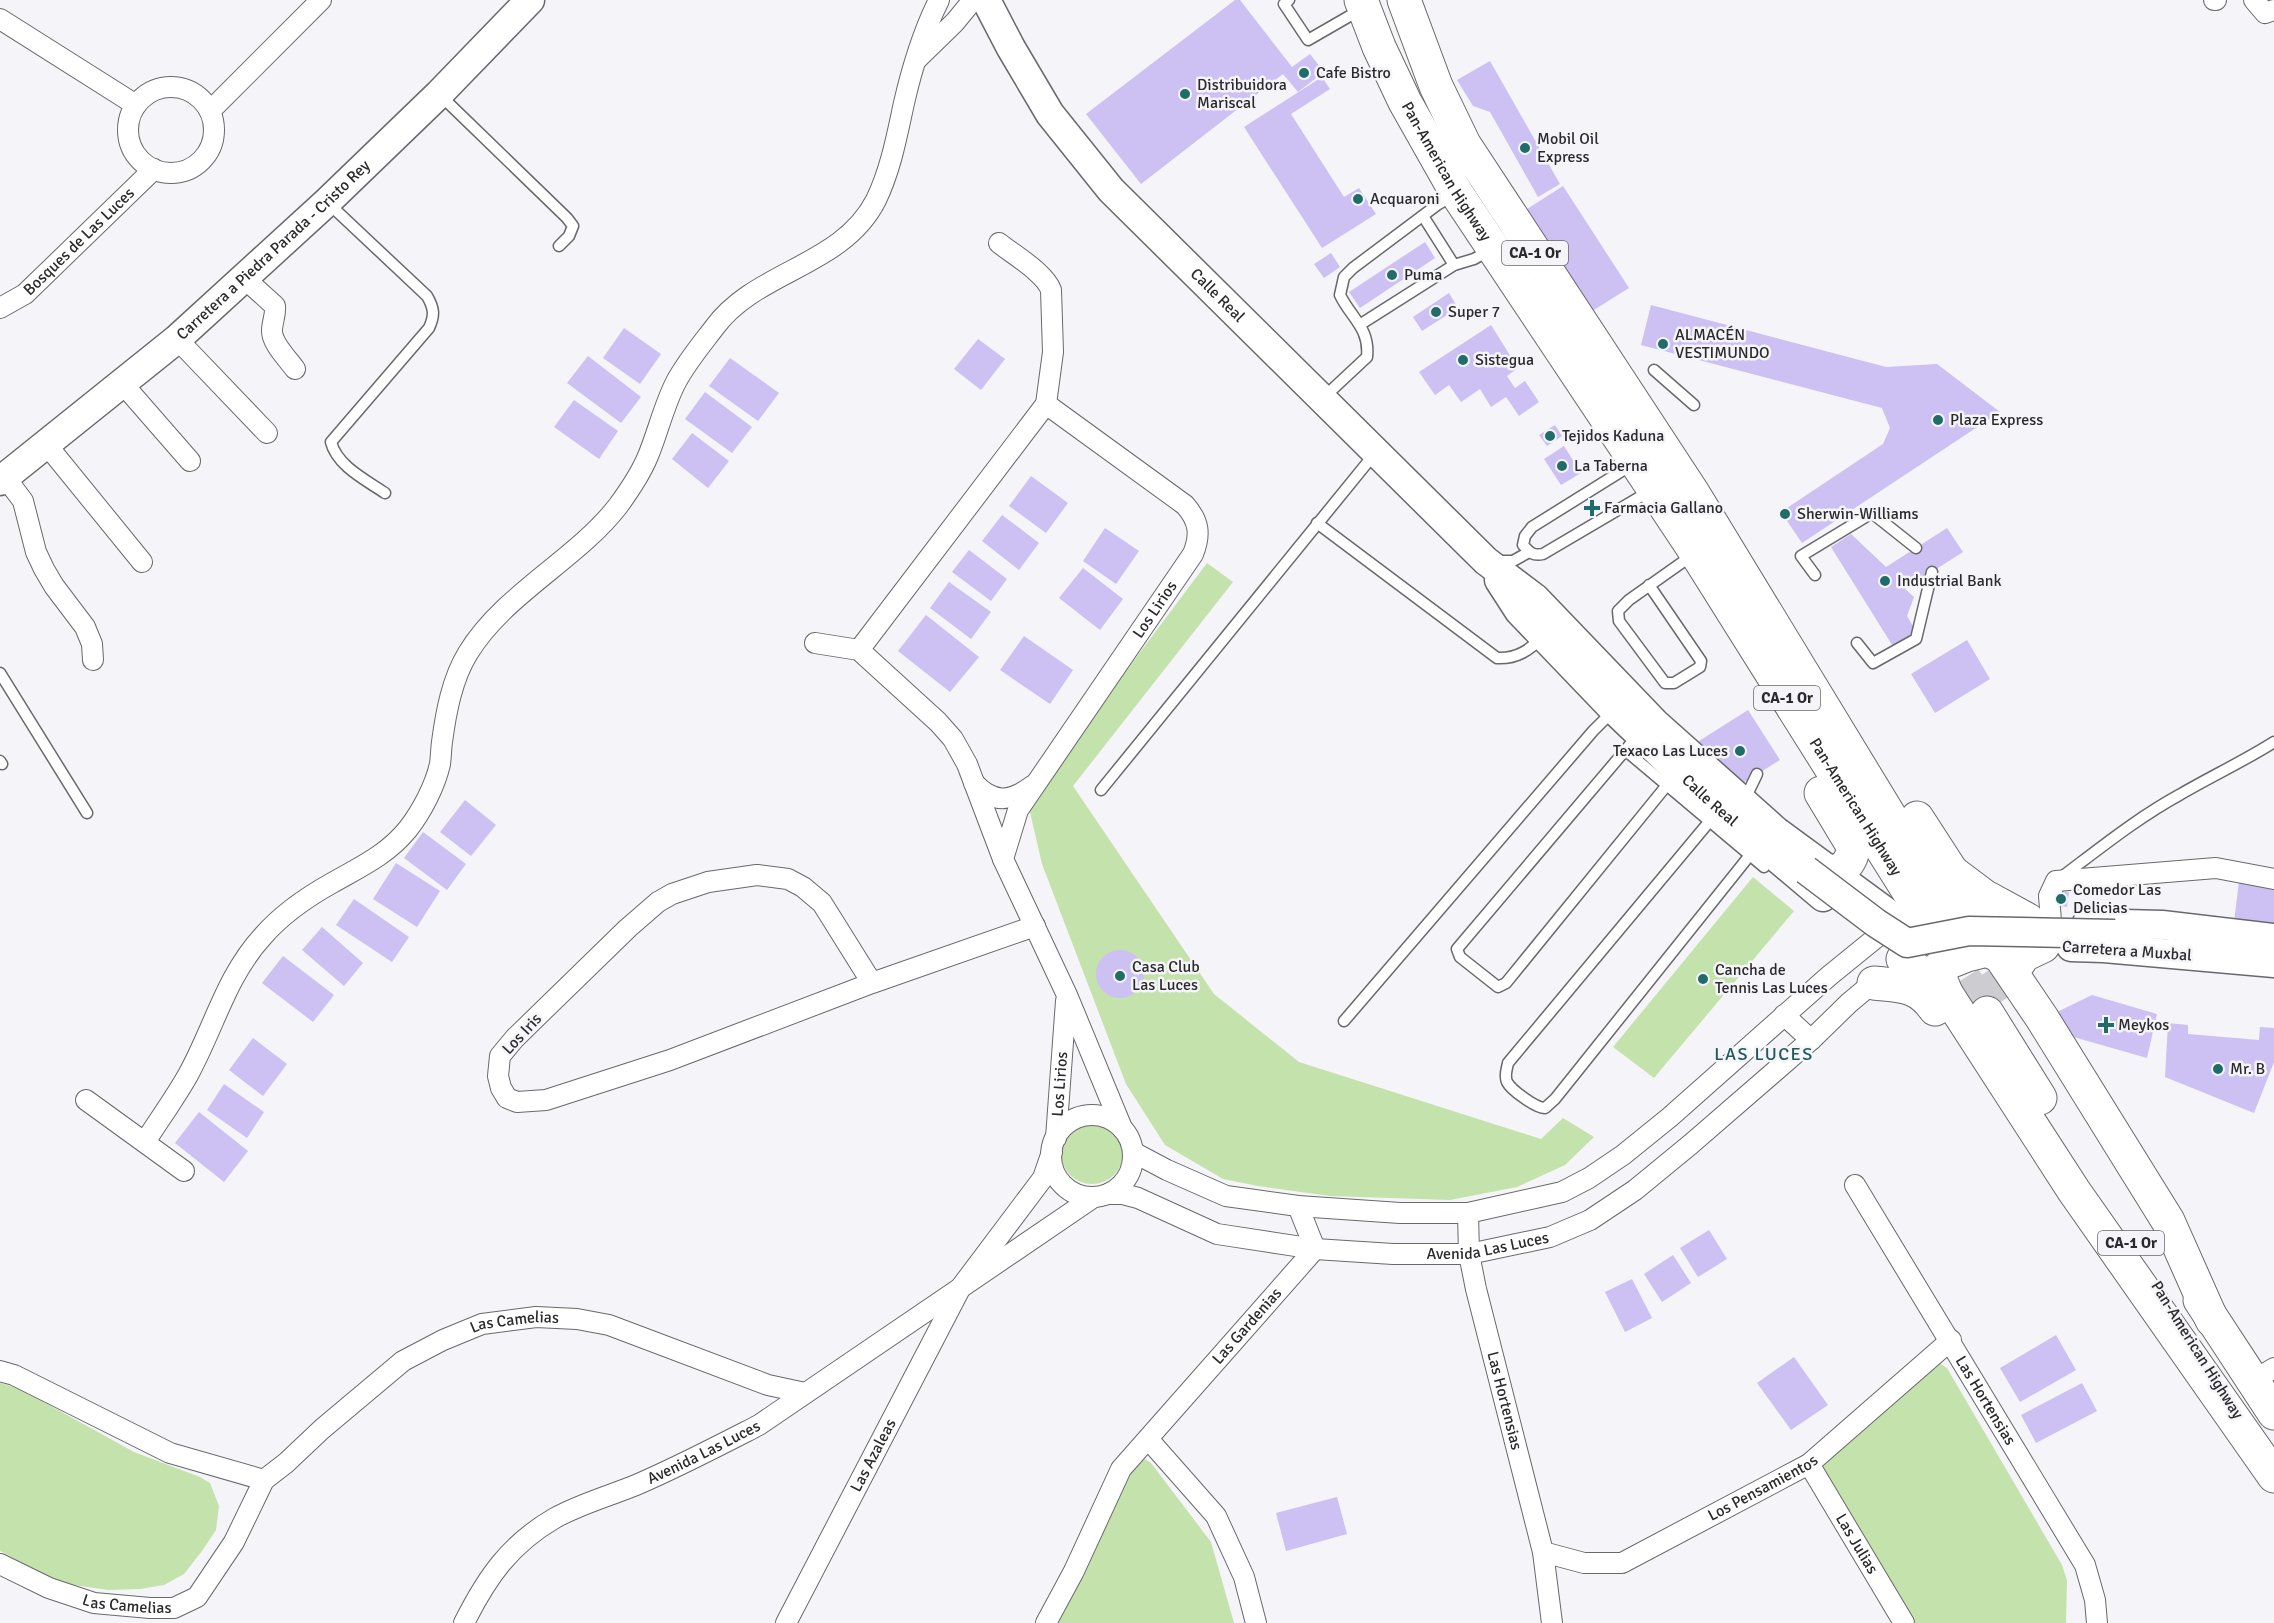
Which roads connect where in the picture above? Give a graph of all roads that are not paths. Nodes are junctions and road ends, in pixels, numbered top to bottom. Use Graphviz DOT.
graph roads {
  1 [pos="4,0"];
  2 [pos="321,0"];
  3 [pos="530,0"];
  4 [pos="939,0"];
  5 [pos="973,0"];
  6 [pos="986,0"];
  7 [pos="1289,0"];
  8 [pos="1404,0"];
  9 [pos="2254,0"];
  10 [pos="1362,4"];
  11 [pos="0,6"];
  12 [pos="2274,10"];
  13 [pos="0,19"];
  14 [pos="917,59"];
  15 [pos="439,93"];
  16 [pos="136,105"];
  17 [pos="210,111"];
  18 [pos="154,169"];
  19 [pos="1457,194"];
  20 [pos="327,202"];
  21 [pos="1423,216"];
  22 [pos="999,243"];
  23 [pos="559,246"];
  24 [pos="1493,248"];
  25 [pos="1454,265"];
  26 [pos="243,278"];
  27 [pos="0,308"];
  28 [pos="1361,324"];
  29 [pos="177,339"];
  30 [pos="295,369"];
  31 [pos="1654,370"];
  32 [pos="122,383"];
  33 [pos="1322,399"];
  34 [pos="1046,404"];
  35 [pos="1694,405"];
  36 [pos="267,433"];
  37 [pos="46,444"];
  38 [pos="1376,452"];
  39 [pos="190,461"];
  40 [pos="1644,476"];
  41 [pos="3,479"];
  42 [pos="385,494"];
  43 [pos="1317,523"];
  44 [pos="1692,548"];
  45 [pos="1916,548"];
  46 [pos="1529,552"];
  47 [pos="1486,561"];
  48 [pos="142,562"];
  49 [pos="1932,572"];
  50 [pos="1815,575"];
  51 [pos="1649,585"];
  52 [pos="1544,636"];
  53 [pos="815,643"];
  54 [pos="1857,643"];
  55 [pos="859,651"];
  56 [pos="93,660"];
  57 [pos="0,673"];
  58 [pos="1614,710"];
  59 [pos="1632,742"];
  60 [pos="2274,742"];
  61 [pos="1757,774"];
  62 [pos="974,783"];
  63 [pos="1036,783"];
  64 [pos="1667,785"];
  65 [pos="1101,790"];
  66 [pos="1743,803"];
  67 [pos="87,813"];
  68 [pos="1709,822"];
  69 [pos="1750,855"];
  70 [pos="1003,859"];
  71 [pos="1764,867"];
  72 [pos="1818,870"];
  73 [pos="2274,879"];
  74 [pos="2056,881"];
  75 [pos="1928,906"];
  76 [pos="1035,926"];
  77 [pos="2041,929"];
  78 [pos="1877,937"];
  79 [pos="1964,942"];
  80 [pos="2273,957"];
  81 [pos="1904,959"];
  82 [pos="2012,972"];
  83 [pos="872,983"];
  84 [pos="1874,983"];
  85 [pos="1946,993"];
  86 [pos="1067,995"];
  87 [pos="1784,1015"];
  88 [pos="1344,1021"];
  89 [pos="1811,1040"];
  90 [pos="86,1100"];
  91 [pos="1122,1128"];
  92 [pos="145,1142"];
  93 [pos="1054,1145"];
  94 [pos="1133,1152"];
  95 [pos="184,1170"];
  96 [pos="1855,1185"];
  97 [pos="2074,1191"];
  98 [pos="1101,1196"];
  99 [pos="1298,1206"];
  100 [pos="1468,1213"];
  101 [pos="1315,1249"];
  102 [pos="1469,1254"];
  103 [pos="961,1287"];
  104 [pos="2212,1320"];
  105 [pos="1951,1340"];
  106 [pos="0,1371"];
  107 [pos="2264,1375"];
  108 [pos="805,1394"];
  109 [pos="2274,1413"];
  110 [pos="1149,1440"];
  111 [pos="1809,1464"];
  112 [pos="2274,1475"];
  113 [pos="264,1480"];
  114 [pos="1543,1552"];
  115 [pos="0,1564"];
  116 [pos="464,1623"];
  117 [pos="786,1623"];
  118 [pos="1046,1623"];
  119 [pos="1256,1623"];
  120 [pos="1552,1623"];
  121 [pos="1904,1623"];
  122 [pos="2097,1623"];
  1 -- 11 [label="street"];
  2 -- 17 [label="street"];
  3 -- 15 [label="main road, Carretera a Piedra Parada - Cristo Rey"];
  4 -- 14 [label="street"];
  5 -- 14 [label="street"];
  6 -- 33 [label="main road, Calle Real"];
  7 -- 10 [label="lane"];
  8 -- 75 [label="highway, Pan-American Highway / CA-1 Or"];
  9 -- 12 [label="street"];
  10 -- 19 [label="highway, Pan-American Highway / CA-1 Or"];
  13 -- 16 [label="street"];
  14 -- 92 [label="street"];
  15 -- 20 [label="main road, Carretera a Piedra Parada - Cristo Rey"];
  15 -- 23 [label="lane"];
  16 -- 17 [label="street"];
  16 -- 18 [label="street"];
  17 -- 18 [label="street"];
  18 -- 27 [label="street, Bosques de Las Luces"];
  19 -- 21 [label="lane"];
  19 -- 24 [label="highway, Pan-American Highway / CA-1 Or"];
  20 -- 26 [label="main road, Carretera a Piedra Parada - Cristo Rey"];
  20 -- 42 [label="lane"];
  21 -- 25 [label="lane"];
  21 -- 28 [label="lane"];
  22 -- 34 [label="street"];
  24 -- 25 [label="lane"];
  24 -- 40 [label="highway, Pan-American Highway / CA-1 Or"];
  25 -- 28 [label="lane"];
  26 -- 29 [label="main road, Carretera a Piedra Parada - Cristo Rey"];
  26 -- 30 [label="street"];
  28 -- 33 [label="lane"];
  29 -- 32 [label="main road, Carretera a Piedra Parada - Cristo Rey"];
  29 -- 36 [label="street"];
  31 -- 35 [label="lane"];
  32 -- 37 [label="main road, Carretera a Piedra Parada - Cristo Rey"];
  32 -- 39 [label="street"];
  33 -- 38 [label="main road, Calle Real"];
  34 -- 55 [label="street"];
  34 -- 63 [label="street, Los Lirios"];
  37 -- 41 [label="main road, Carretera a Piedra Parada - Cristo Rey"];
  37 -- 48 [label="street"];
  38 -- 43 [label="lane"];
  38 -- 47 [label="main road, Calle Real"];
  40 -- 44 [label="highway, Pan-American Highway / CA-1 Or"];
  40 -- 46 [label="lane"];
  40 -- 46 [label="lane"];
  41 -- 56 [label="street"];
  43 -- 52 [label="lane"];
  43 -- 65 [label="lane"];
  44 -- 51 [label="lane"];
  44 -- 72 [label="highway"];
  44 -- 75 [label="highway, Pan-American Highway / CA-1 Or"];
  45 -- 50 [label="lane"];
  46 -- 47 [label="lane"];
  47 -- 52 [label="main road, Calle Real"];
  47 -- 66 [label="main road, Calle Real"];
  47 -- 72 [label="main road"];
  49 -- 54 [label="lane"];
  51 -- 51 [label="lane"];
  52 -- 58 [label="main road, Calle Real"];
  53 -- 55 [label="street"];
  55 -- 62 [label="street, Los Lirios"];
  57 -- 67 [label="lane"];
  58 -- 59 [label="main road, Calle Real"];
  58 -- 88 [label="lane"];
  59 -- 64 [label="lane"];
  59 -- 64 [label="lane"];
  59 -- 78 [label="main road, Calle Real"];
  60 -- 74 [label="lane"];
  61 -- 66 [label="lane"];
  62 -- 63 [label="street"];
  62 -- 70 [label="street, Los Lirios"];
  63 -- 70 [label="street, Los Lirios"];
  64 -- 68 [label="lane"];
  66 -- 72 [label="main road, Calle Real"];
  68 -- 69 [label="lane"];
  68 -- 69 [label="lane"];
  69 -- 71 [label="lane"];
  70 -- 76 [label="street, Los Lirios"];
  72 -- 75 [label="main road, Calle Real"];
  72 -- 80 [label="main road, bridge"];
  73 -- 74 [label="street"];
  74 -- 77 [label="street"];
  75 -- 77 [label="highway"];
  75 -- 78 [label="main road"];
  75 -- 79 [label="highway"];
  75 -- 79 [label="main road"];
  76 -- 83 [label="street, Los Iris"];
  76 -- 86 [label="street, Los Lirios"];
  77 -- 79 [label="main road, Carretera a Muxbal"];
  77 -- 80 [label="main road, Carretera a Muxbal"];
  77 -- 82 [label="highway"];
  78 -- 81 [label="main road, Calle Real"];
  78 -- 87 [label="street, Avenida Las Luces"];
  79 -- 81 [label="main road"];
  79 -- 82 [label="highway"];
  79 -- 85 [label="highway"];
  81 -- 84 [label="street, Avenida Las Luces"];
  81 -- 85 [label="highway"];
  82 -- 104 [label="highway"];
  83 -- 83 [label="street, Los Iris"];
  84 -- 89 [label="street, Avenida Las Luces"];
  84 -- 97 [label="highway"];
  85 -- 97 [label="highway"];
  86 -- 91 [label="street, Los Lirios"];
  86 -- 93 [label="street, Los Lirios"];
  87 -- 89 [label="street"];
  87 -- 100 [label="street, Avenida Las Luces"];
  89 -- 102 [label="street, Avenida Las Luces"];
  90 -- 92 [label="street"];
  91 -- 93 [label="street"];
  91 -- 94 [label="street"];
  92 -- 95 [label="street"];
  93 -- 98 [label="street"];
  93 -- 103 [label="street, Avenida Las Luces"];
  94 -- 98 [label="street"];
  94 -- 99 [label="street, Avenida Las Luces"];
  96 -- 105 [label="street, Las Hortensias"];
  97 -- 112 [label="highway"];
  98 -- 101 [label="street, Avenida Las Luces"];
  98 -- 103 [label="street, Avenida Las Luces"];
  99 -- 100 [label="street, Avenida Las Luces"];
  99 -- 101 [label="street"];
  100 -- 102 [label="street, Las Hortensias"];
  101 -- 102 [label="street, Avenida Las Luces"];
  101 -- 110 [label="street, Las Gardenias"];
  102 -- 114 [label="street, Las Hortensias"];
  103 -- 108 [label="street, Avenida Las Luces"];
  103 -- 117 [label="street, Las Azaleas"];
  104 -- 107 [label="highway, Pan-American Highway / CA-1 Or"];
  104 -- 112 [label="highway, Pan-American Highway / CA-1 Or"];
  105 -- 111 [label="street, Los Pensamientos"];
  105 -- 122 [label="street, Las Hortensias"];
  106 -- 113 [label="street"];
  107 -- 109 [label="highway, Pan-American Highway / CA-1 Or"];
  108 -- 113 [label="street, Las Camelias"];
  108 -- 116 [label="street, Avenida Las Luces"];
  110 -- 118 [label="street, Las Gardenias"];
  110 -- 119 [label="street"];
  111 -- 114 [label="street, Los Pensamientos"];
  111 -- 121 [label="street, Las Julias"];
  113 -- 115 [label="street, Las Camelias"];
  114 -- 120 [label="street, Las Hortensias"];
}
